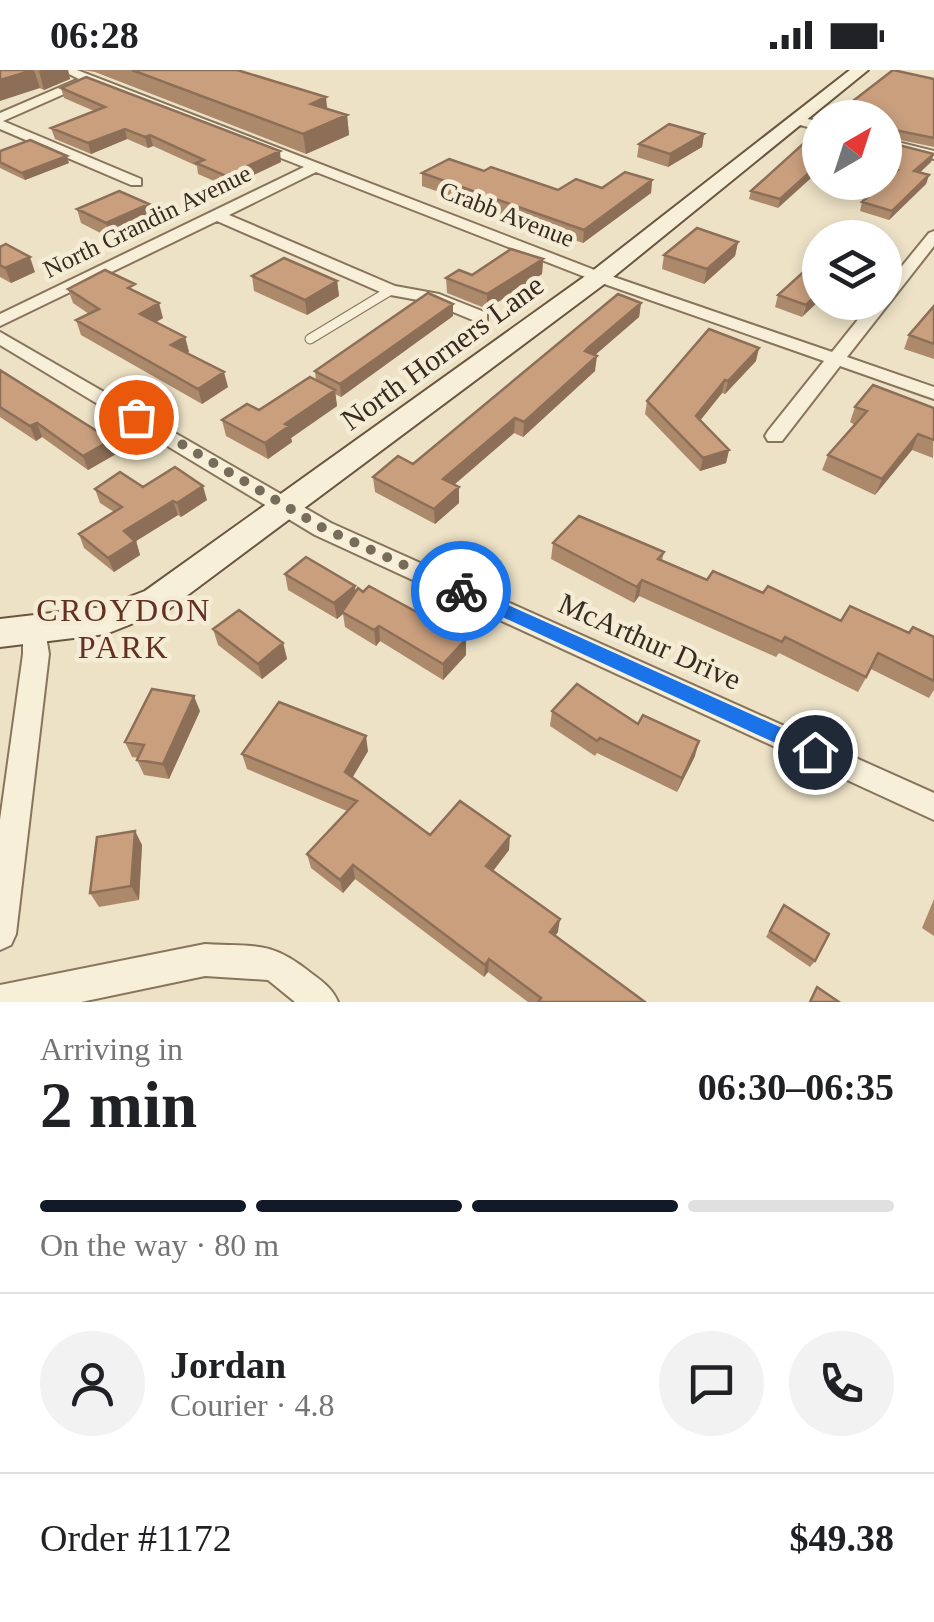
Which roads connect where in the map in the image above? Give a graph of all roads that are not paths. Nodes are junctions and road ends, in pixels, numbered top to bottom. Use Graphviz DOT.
graph roads {
  1 [pos="67,70"];
  2 [pos="858,70"];
  3 [pos="90,78"];
  4 [pos="830,100"];
  5 [pos="0,121"];
  6 [pos="802,127"];
  7 [pos="902,147"];
  8 [pos="934,155"];
  9 [pos="317,166"];
  10 [pos="136,182"];
  11 [pos="216,216"];
  12 [pos="934,236"];
  13 [pos="926,256"];
  14 [pos="600,277"];
  15 [pos="902,281"];
  16 [pos="391,290"];
  17 [pos="481,317"];
  18 [pos="867,320"];
  19 [pos="0,321"];
  20 [pos="0,336"];
  21 [pos="310,339"];
  22 [pos="838,358"];
  23 [pos="934,393"];
  24 [pos="774,436"];
  25 [pos="287,506"];
  26 [pos="18,632"];
  27 [pos="934,807"];
  28 [pos="0,934"];
  29 [pos="0,1002"];
  30 [pos="321,1002"];
  1 -- 3 [label="street, Crabb Avenue"];
  2 -- 4 [label="street, North Horners Lane"];
  3 -- 5 [label="street"];
  3 -- 9 [label="street, Crabb Avenue"];
  5 -- 10 [label="street"];
  6 -- 14 [label="street, North Horners Lane"];
  7 -- 8 [label="street"];
  9 -- 11 [label="street, North Grandin Avenue"];
  9 -- 14 [label="street, Crabb Avenue"];
  11 -- 16 [label="street"];
  11 -- 19 [label="street, North Grandin Avenue"];
  12 -- 13 [label="street"];
  13 -- 15 [label="street"];
  14 -- 22 [label="street, Crabb Avenue"];
  14 -- 25 [label="street, North Horners Lane"];
  16 -- 17 [label="street"];
  16 -- 21 [label="lane"];
  18 -- 22 [label="street"];
  20 -- 25 [label="street, McArthur Drive"];
  22 -- 23 [label="street, Crabb Avenue"];
  22 -- 24 [label="street"];
  25 -- 26 [label="street, North Horners Lane"];
  25 -- 27 [label="street, McArthur Drive"];
  26 -- 28 [label="street"];
  29 -- 30 [label="street"];
}
